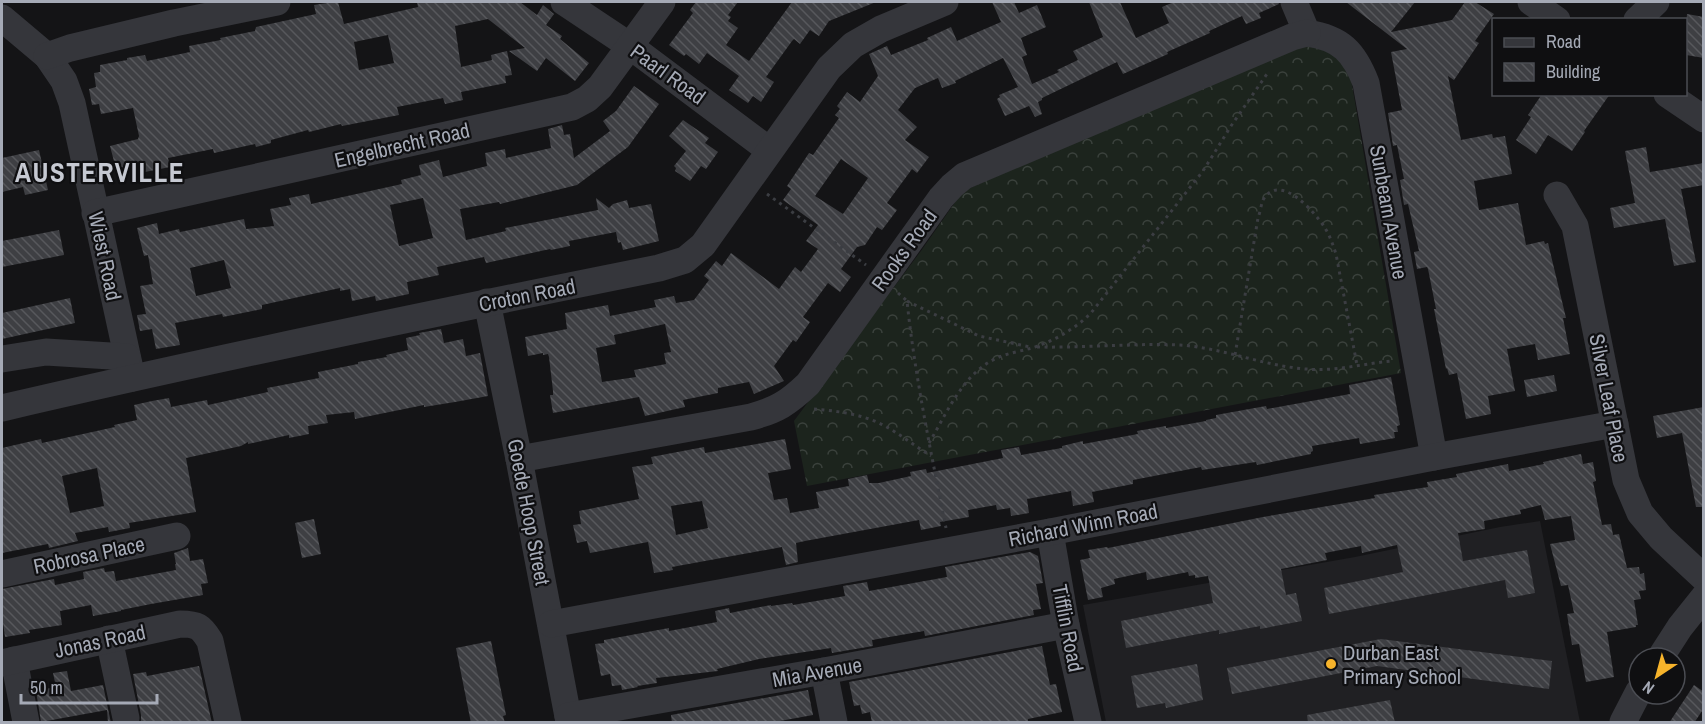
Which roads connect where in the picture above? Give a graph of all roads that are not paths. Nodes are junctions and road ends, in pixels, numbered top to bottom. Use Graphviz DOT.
graph roads {
  1 [pos="277,2"];
  2 [pos="564,2"];
  3 [pos="662,2"];
  4 [pos="945,2"];
  5 [pos="1294,2"];
  6 [pos="1531,2"];
  7 [pos="1656,2"];
  8 [pos="171,12"];
  9 [pos="2,18"];
  10 [pos="1554,18"];
  11 [pos="1639,18"];
  12 [pos="1296,36"];
  13 [pos="630,46"];
  14 [pos="46,56"];
  15 [pos="1670,96"];
  16 [pos="1704,119"];
  17 [pos="769,150"];
  18 [pos="1557,195"];
  19 [pos="95,213"];
  20 [pos="487,302"];
  21 [pos="2,359"];
  22 [pos="129,367"];
  23 [pos="2,408"];
  24 [pos="1615,424"];
  25 [pos="1434,457"];
  26 [pos="519,459"];
  27 [pos="1050,532"];
  28 [pos="177,536"];
  29 [pos="2,574"];
  30 [pos="1704,578"];
  31 [pos="1704,597"];
  32 [pos="551,624"];
  33 [pos="1066,625"];
  34 [pos="109,639"];
  35 [pos="1668,646"];
  36 [pos="8,661"];
  37 [pos="824,671"];
  38 [pos="1632,706"];
  39 [pos="126,718"];
  40 [pos="568,719"];
  41 [pos="1086,722"];
  42 [pos="26,723"];
  43 [pos="228,723"];
  44 [pos="834,723"];
  45 [pos="1623,723"];
  1 -- 8 [label="street"];
  2 -- 13 [label="street, Paarl Road"];
  3 -- 13 [label="street, Engelbrecht Road"];
  4 -- 17 [label="street, Croton Road"];
  5 -- 12 [label="street"];
  6 -- 10 [label="street"];
  7 -- 11 [label="street"];
  8 -- 14 [label="street"];
  9 -- 14 [label="street, Wiest Road"];
  12 -- 25 [label="street, Sunbeam Avenue"];
  12 -- 26 [label="street, Rooks Road"];
  13 -- 17 [label="street, Paarl Road"];
  13 -- 19 [label="street, Engelbrecht Road"];
  14 -- 19 [label="street, Wiest Road"];
  15 -- 16 [label="street"];
  17 -- 20 [label="street, Croton Road"];
  18 -- 24 [label="street, Silver Leaf Place"];
  19 -- 22 [label="street, Wiest Road"];
  20 -- 22 [label="street, Croton Road"];
  20 -- 26 [label="street, Goede Hoop Street"];
  21 -- 22 [label="street"];
  22 -- 23 [label="street, Croton Road"];
  24 -- 25 [label="street, Richard Winn Road"];
  24 -- 30 [label="street, Silver Leaf Place"];
  25 -- 27 [label="street, Richard Winn Road"];
  26 -- 32 [label="street, Goede Hoop Street"];
  27 -- 32 [label="street, Richard Winn Road"];
  27 -- 33 [label="street, Tifflin Road"];
  28 -- 29 [label="street, Robrosa Place"];
  31 -- 35 [label="street"];
  32 -- 40 [label="street, Goede Hoop Street"];
  33 -- 37 [label="street, Mia Avenue"];
  33 -- 41 [label="street, Tifflin Road"];
  34 -- 36 [label="street, Jonas Road"];
  34 -- 39 [label="street"];
  34 -- 43 [label="street, Jonas Road"];
  36 -- 42 [label="street"];
  37 -- 40 [label="street, Mia Avenue"];
  37 -- 44 [label="street"];
  38 -- 45 [label="street"];
}
